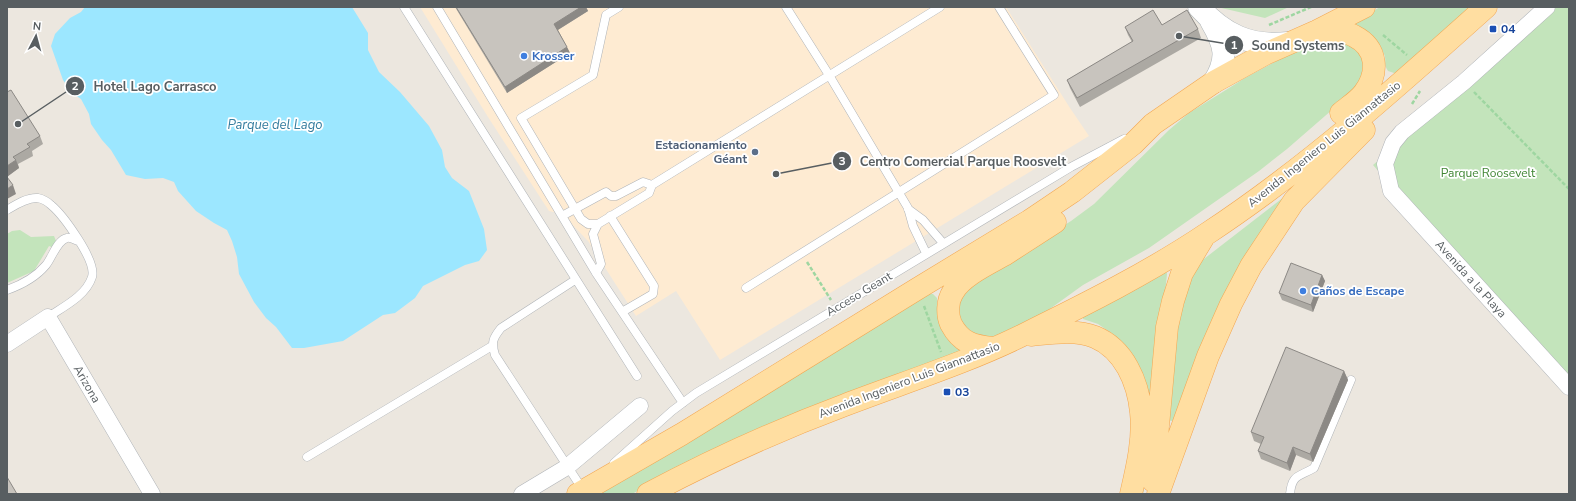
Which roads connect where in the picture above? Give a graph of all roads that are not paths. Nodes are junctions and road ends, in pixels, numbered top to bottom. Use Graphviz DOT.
graph roads {
  1 [pos="404,7"];
  2 [pos="436,7"];
  3 [pos="619,7"];
  4 [pos="786,7"];
  5 [pos="940,7"];
  6 [pos="999,7"];
  7 [pos="1364,7"];
  8 [pos="1486,7"];
  9 [pos="1547,7"];
  10 [pos="1205,14"];
  11 [pos="1317,31"];
  12 [pos="1288,43"];
  13 [pos="829,75"];
  14 [pos="1214,82"];
  15 [pos="1387,93"];
  16 [pos="521,118"];
  17 [pos="1154,124"];
  18 [pos="508,126"];
  19 [pos="1110,162"];
  20 [pos="652,185"];
  21 [pos="898,193"];
  22 [pos="1232,200"];
  23 [pos="908,208"];
  24 [pos="7,210"];
  25 [pos="575,210"];
  26 [pos="562,216"];
  27 [pos="610,216"];
  28 [pos="598,224"];
  29 [pos="1206,234"];
  30 [pos="78,241"];
  31 [pos="944,243"];
  32 [pos="926,253"];
  33 [pos="596,273"];
  34 [pos="575,280"];
  35 [pos="746,288"];
  36 [pos="7,290"];
  37 [pos="622,312"];
  38 [pos="48,317"];
  39 [pos="1053,319"];
  40 [pos="1022,335"];
  41 [pos="7,344"];
  42 [pos="492,346"];
  43 [pos="993,348"];
  44 [pos="637,376"];
  45 [pos="1351,380"];
  46 [pos="1569,387"];
  47 [pos="683,403"];
  48 [pos="640,406"];
  49 [pos="307,457"];
  50 [pos="567,467"];
  51 [pos="580,492"];
  52 [pos="152,494"];
  53 [pos="522,494"];
  54 [pos="648,494"];
  55 [pos="1131,494"];
  56 [pos="1151,494"];
  57 [pos="1158,494"];
  58 [pos="1290,494"];
  1 -- 34 [label="lane"];
  2 -- 18 [label="lane"];
  3 -- 16 [label="lane"];
  4 -- 13 [label="lane"];
  5 -- 13 [label="lane"];
  6 -- 21 [label="lane"];
  7 -- 11 [label="main road"];
  8 -- 15 [label="main road, Avenida Ingeniero Luis Giannattasio"];
  9 -- 46 [label="street, Avenida a la Playa"];
  10 -- 12 [label="street"];
  10 -- 14 [label="street"];
  11 -- 12 [label="main road"];
  11 -- 22 [label="main road"];
  12 -- 14 [label="main road"];
  13 -- 20 [label="lane"];
  13 -- 21 [label="lane"];
  14 -- 17 [label="main road"];
  15 -- 29 [label="main road, Avenida Ingeniero Luis Giannattasio"];
  15 -- 57 [label="main road"];
  16 -- 18 [label="lane"];
  16 -- 25 [label="lane"];
  17 -- 19 [label="main road"];
  17 -- 31 [label="lane, Acceso Geant"];
  18 -- 26 [label="lane"];
  19 -- 43 [label="main road"];
  19 -- 51 [label="main road"];
  20 -- 25 [label="lane"];
  20 -- 27 [label="lane"];
  21 -- 23 [label="lane"];
  21 -- 35 [label="lane"];
  22 -- 29 [label="main road"];
  22 -- 39 [label="main road"];
  23 -- 31 [label="lane"];
  23 -- 32 [label="lane"];
  24 -- 30 [label="lane"];
  25 -- 26 [label="lane"];
  25 -- 28 [label="lane"];
  26 -- 33 [label="lane"];
  27 -- 28 [label="lane"];
  27 -- 37 [label="lane"];
  28 -- 33 [label="lane"];
  29 -- 39 [label="main road, Avenida Ingeniero Luis Giannattasio"];
  29 -- 56 [label="main road"];
  30 -- 36 [label="lane"];
  30 -- 38 [label="lane"];
  31 -- 32 [label="lane, Acceso Geant"];
  32 -- 47 [label="lane, Acceso Geant"];
  33 -- 37 [label="lane"];
  34 -- 42 [label="lane"];
  34 -- 44 [label="lane"];
  37 -- 47 [label="lane"];
  38 -- 41 [label="street"];
  38 -- 52 [label="street, Arizona"];
  39 -- 40 [label="main road, Avenida Ingeniero Luis Giannattasio"];
  40 -- 43 [label="main road, Avenida Ingeniero Luis Giannattasio"];
  40 -- 55 [label="main road"];
  42 -- 49 [label="lane"];
  42 -- 50 [label="lane"];
  43 -- 54 [label="main road, Avenida Ingeniero Luis Giannattasio"];
  45 -- 58 [label="lane"];
  47 -- 51 [label="lane, Acceso Geant"];
  48 -- 50 [label="street"];
  50 -- 51 [label="lane"];
  50 -- 53 [label="street"];
}
